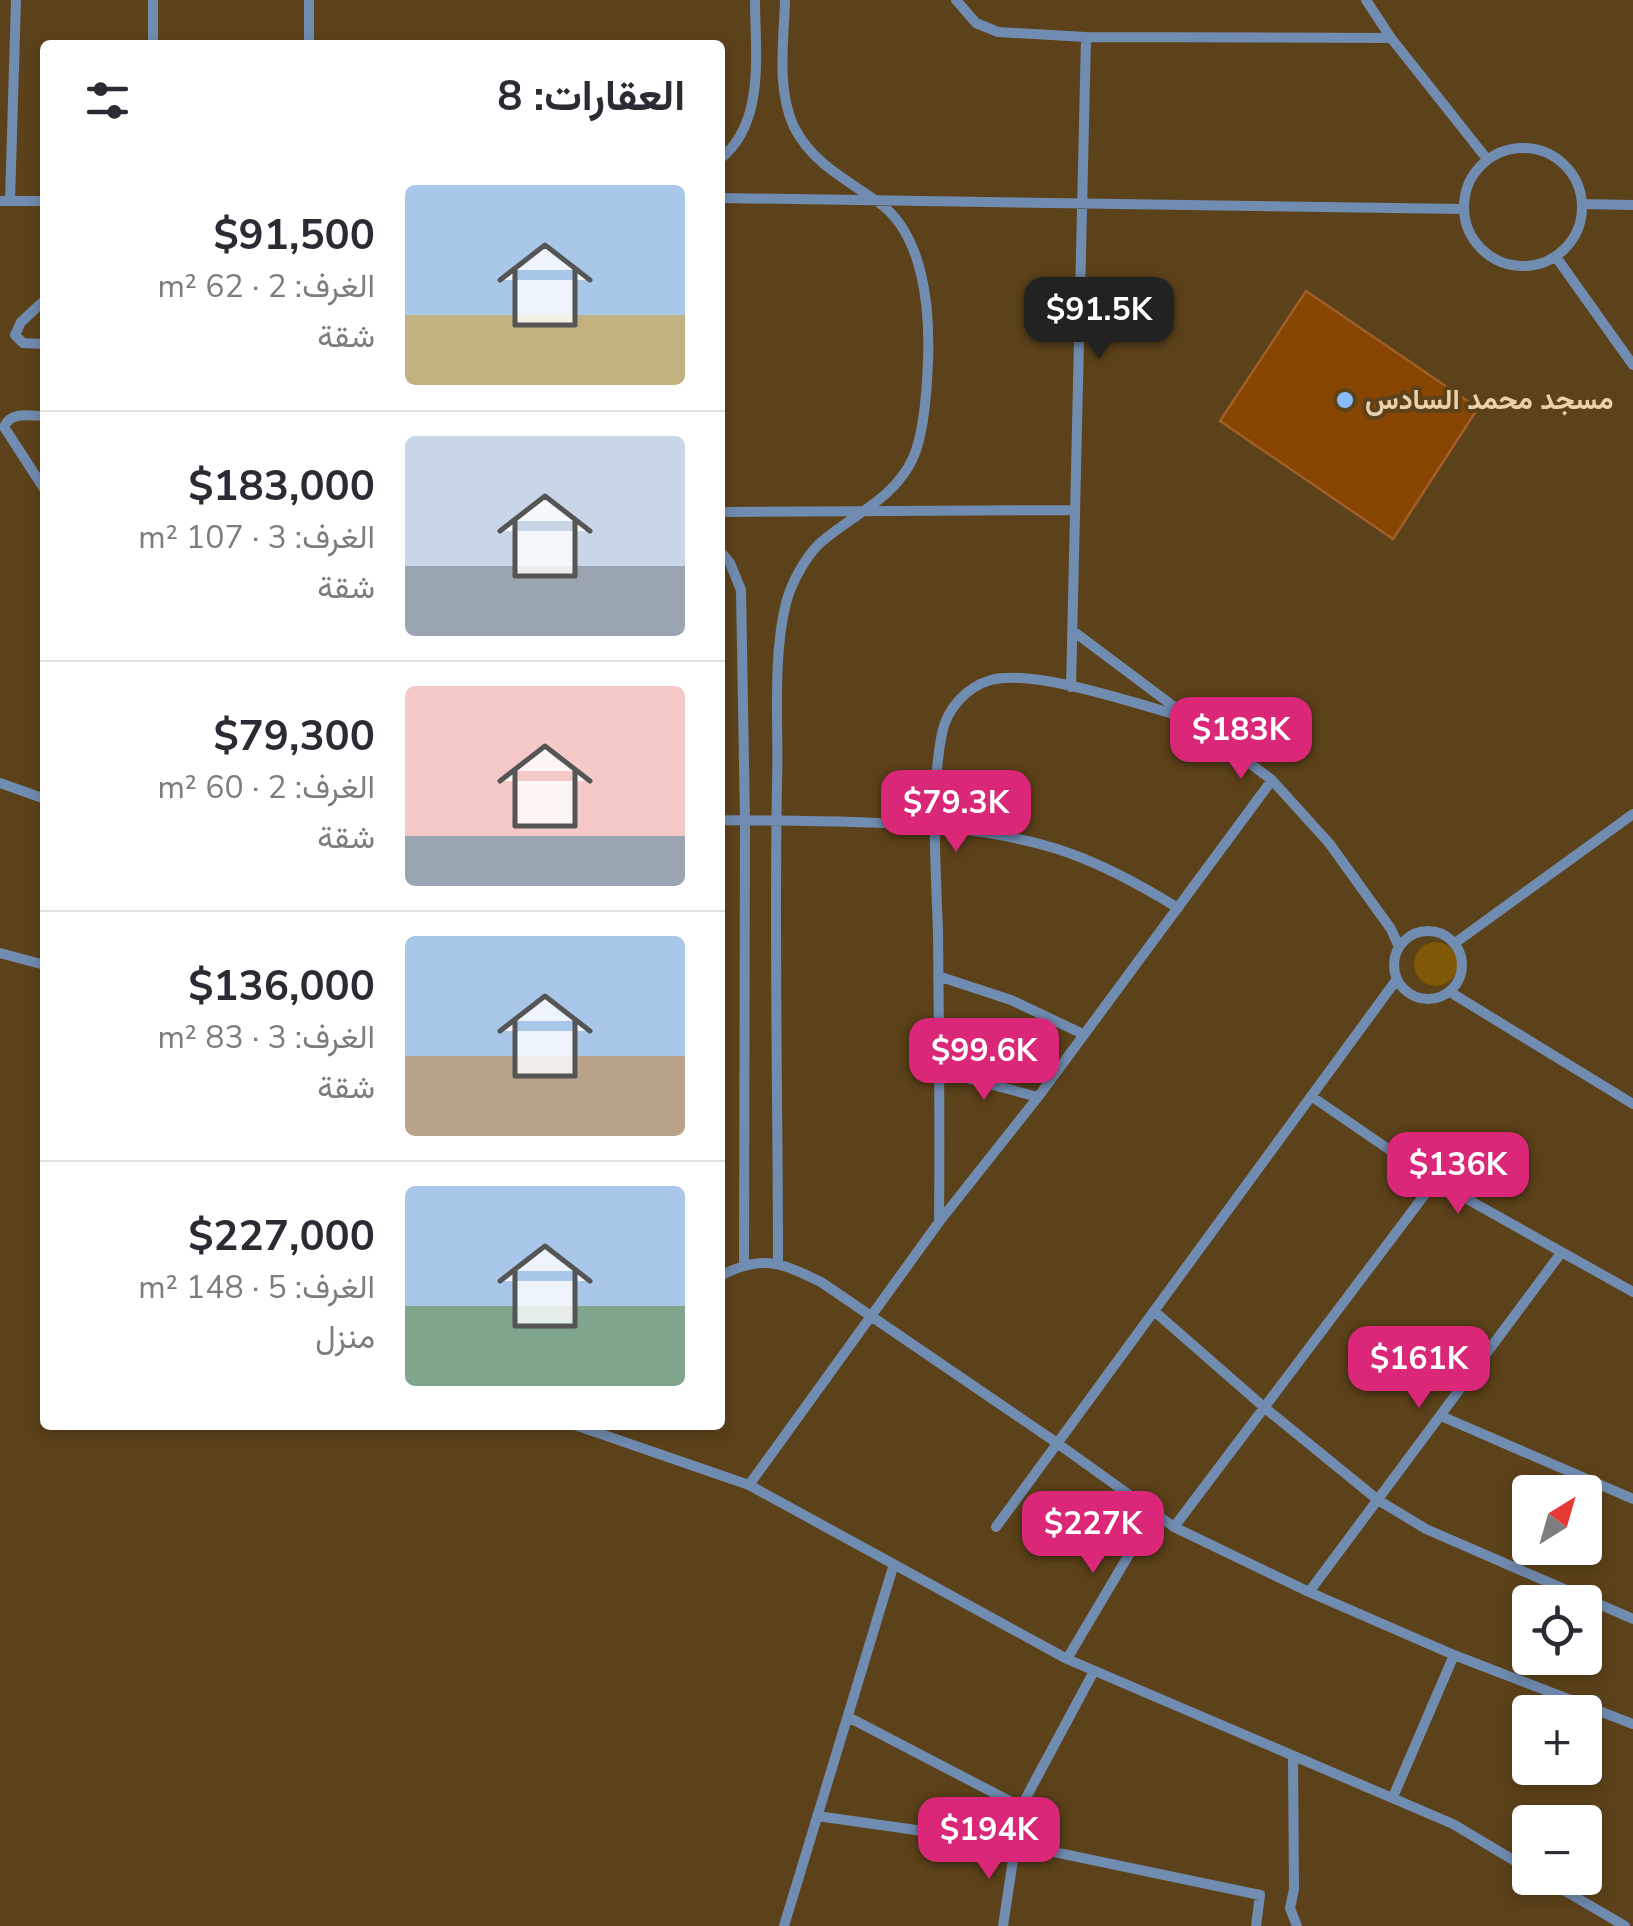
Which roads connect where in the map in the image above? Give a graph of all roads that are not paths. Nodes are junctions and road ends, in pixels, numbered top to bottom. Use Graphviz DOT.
graph roads {
  1 [pos="16,0"];
  2 [pos="153,0"];
  3 [pos="309,0"];
  4 [pos="756,0"];
  5 [pos="785,0"];
  6 [pos="956,0"];
  7 [pos="1366,0"];
  8 [pos="1086,36"];
  9 [pos="1391,38"];
  10 [pos="153,40"];
  11 [pos="309,40"];
  12 [pos="725,153"];
  13 [pos="1487,159"];
  14 [pos="725,198"];
  15 [pos="5,201"];
  16 [pos="40,201"];
  17 [pos="1082,201"];
  18 [pos="880,203"];
  19 [pos="1582,204"];
  20 [pos="1633,206"];
  21 [pos="1463,209"];
  22 [pos="1556,257"];
  23 [pos="40,305"];
  24 [pos="40,344"];
  25 [pos="1633,365"];
  26 [pos="40,416"];
  27 [pos="40,482"];
  28 [pos="1076,510"];
  29 [pos="725,512"];
  30 [pos="866,512"];
  31 [pos="725,556"];
  32 [pos="1073,631"];
  33 [pos="1072,687"];
  34 [pos="1192,719"];
  35 [pos="1272,780"];
  36 [pos="0,784"];
  37 [pos="40,797"];
  38 [pos="1633,814"];
  39 [pos="725,820"];
  40 [pos="746,821"];
  41 [pos="777,822"];
  42 [pos="936,826"];
  43 [pos="1178,908"];
  44 [pos="1455,943"];
  45 [pos="1399,947"];
  46 [pos="0,953"];
  47 [pos="40,963"];
  48 [pos="938,976"];
  49 [pos="1397,979"];
  50 [pos="1450,992"];
  51 [pos="1083,1034"];
  52 [pos="940,1071"];
  53 [pos="1311,1096"];
  54 [pos="1038,1097"];
  55 [pos="1633,1104"];
  56 [pos="1435,1180"];
  57 [pos="939,1222"];
  58 [pos="1561,1254"];
  59 [pos="778,1262"];
  60 [pos="744,1264"];
  61 [pos="725,1274"];
  62 [pos="1633,1292"];
  63 [pos="1154,1311"];
  64 [pos="872,1316"];
  65 [pos="1265,1408"];
  66 [pos="1441,1416"];
  67 [pos="589,1430"];
  68 [pos="1057,1442"];
  69 [pos="749,1485"];
  70 [pos="1633,1498"];
  71 [pos="1378,1500"];
  72 [pos="1154,1514"];
  73 [pos="996,1527"];
  74 [pos="1174,1527"];
  75 [pos="894,1567"];
  76 [pos="1309,1592"];
  77 [pos="1633,1619"];
  78 [pos="1454,1656"];
  79 [pos="1067,1659"];
  80 [pos="1094,1671"];
  81 [pos="848,1717"];
  82 [pos="1633,1724"];
  83 [pos="1293,1758"];
  84 [pos="1393,1797"];
  85 [pos="1022,1807"];
  86 [pos="817,1816"];
  87 [pos="1015,1844"];
  88 [pos="1512,1859"];
  89 [pos="1572,1895"];
  90 [pos="784,1926"];
  91 [pos="1003,1926"];
  92 [pos="1256,1926"];
  93 [pos="1297,1926"];
  94 [pos="1624,1926"];
  1 -- 15 [label="street"];
  2 -- 10 [label="street"];
  3 -- 11 [label="street"];
  4 -- 12 [label="street"];
  5 -- 18 [label="street"];
  6 -- 8 [label="street"];
  7 -- 9 [label="street"];
  8 -- 9 [label="street"];
  8 -- 17 [label="street"];
  9 -- 13 [label="street"];
  13 -- 19 [label="street"];
  13 -- 21 [label="street"];
  14 -- 18 [label="street"];
  15 -- 16 [label="street"];
  17 -- 18 [label="street"];
  17 -- 21 [label="street"];
  17 -- 28 [label="street"];
  18 -- 30 [label="street"];
  19 -- 20 [label="street"];
  19 -- 22 [label="street"];
  21 -- 22 [label="street"];
  22 -- 25 [label="street"];
  23 -- 24 [label="street"];
  26 -- 27 [label="street"];
  28 -- 30 [label="street"];
  28 -- 32 [label="street"];
  29 -- 30 [label="street"];
  30 -- 41 [label="street"];
  31 -- 40 [label="street"];
  32 -- 33 [label="street"];
  32 -- 34 [label="street"];
  33 -- 34 [label="street"];
  33 -- 42 [label="street"];
  34 -- 35 [label="street"];
  35 -- 43 [label="street"];
  35 -- 45 [label="street"];
  36 -- 37 [label="street"];
  38 -- 44 [label="street"];
  39 -- 40 [label="street"];
  40 -- 41 [label="street"];
  40 -- 60 [label="street"];
  41 -- 42 [label="street"];
  41 -- 59 [label="street"];
  42 -- 43 [label="street"];
  42 -- 48 [label="street"];
  43 -- 51 [label="street"];
  44 -- 45 [label="street"];
  44 -- 50 [label="street"];
  45 -- 49 [label="street"];
  46 -- 47 [label="street"];
  48 -- 51 [label="street"];
  48 -- 52 [label="street"];
  49 -- 50 [label="street"];
  49 -- 53 [label="street"];
  50 -- 55 [label="street"];
  51 -- 54 [label="street"];
  52 -- 54 [label="street"];
  52 -- 57 [label="street"];
  53 -- 56 [label="street"];
  53 -- 63 [label="street"];
  54 -- 57 [label="street"];
  56 -- 58 [label="street"];
  56 -- 65 [label="street"];
  57 -- 64 [label="street"];
  58 -- 62 [label="street"];
  58 -- 66 [label="street"];
  59 -- 60 [label="street"];
  59 -- 64 [label="street"];
  60 -- 61 [label="street"];
  63 -- 65 [label="street"];
  63 -- 68 [label="street"];
  64 -- 68 [label="street"];
  64 -- 69 [label="street"];
  65 -- 71 [label="street"];
  65 -- 74 [label="street"];
  66 -- 70 [label="street"];
  66 -- 71 [label="street"];
  67 -- 69 [label="street"];
  68 -- 72 [label="street"];
  68 -- 73 [label="street"];
  69 -- 75 [label="street"];
  71 -- 76 [label="street"];
  71 -- 77 [label="street"];
  72 -- 74 [label="street"];
  72 -- 79 [label="street"];
  74 -- 76 [label="street"];
  75 -- 79 [label="street"];
  75 -- 81 [label="street"];
  76 -- 78 [label="street"];
  78 -- 82 [label="street"];
  78 -- 84 [label="street"];
  79 -- 80 [label="street"];
  80 -- 83 [label="street"];
  80 -- 85 [label="street"];
  81 -- 85 [label="street"];
  81 -- 86 [label="street"];
  83 -- 84 [label="street"];
  83 -- 93 [label="street"];
  84 -- 88 [label="street"];
  85 -- 87 [label="street"];
  86 -- 87 [label="street"];
  86 -- 90 [label="street"];
  87 -- 91 [label="street"];
  87 -- 92 [label="street"];
  89 -- 94 [label="street"];
}
